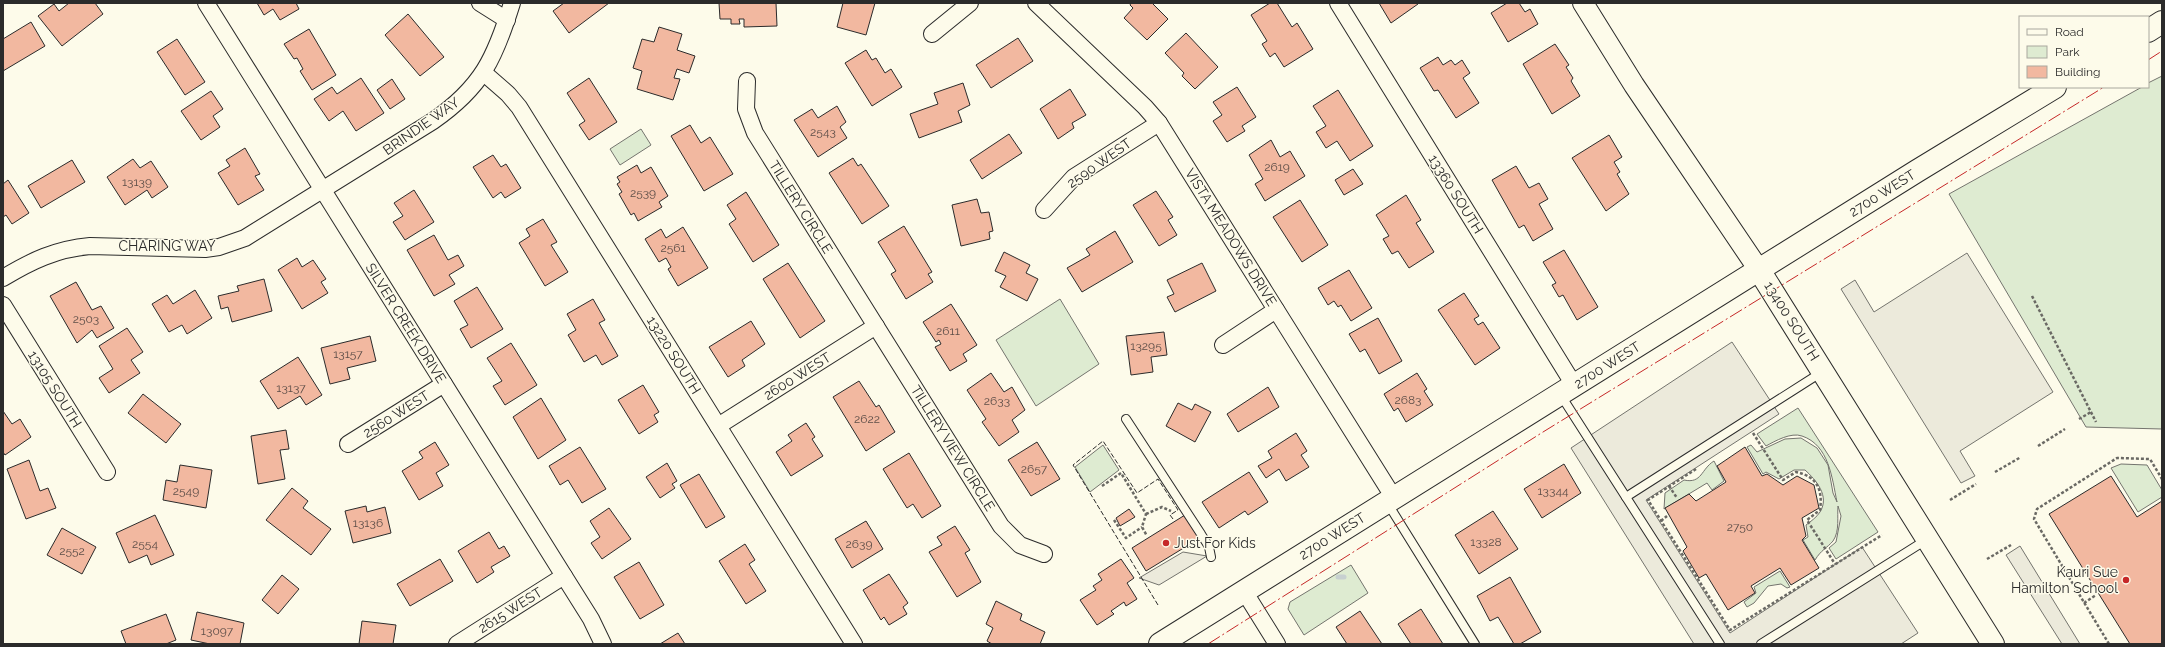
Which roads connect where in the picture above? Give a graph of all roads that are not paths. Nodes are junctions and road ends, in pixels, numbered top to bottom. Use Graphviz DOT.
graph roads {
  1 [pos="206,3"];
  2 [pos="480,3"];
  3 [pos="512,3"];
  4 [pos="970,3"];
  5 [pos="1036,3"];
  6 [pos="1338,3"];
  7 [pos="1583,3"];
  8 [pos="507,20"];
  9 [pos="2162,22"];
  10 [pos="2149,29"];
  11 [pos="932,34"];
  12 [pos="484,73"];
  13 [pos="747,82"];
  14 [pos="2053,88"];
  15 [pos="1159,123"];
  16 [pos="323,190"];
  17 [pos="1044,210"];
  18 [pos="1759,270"];
  19 [pos="3,278"];
  20 [pos="3,305"];
  21 [pos="1276,310"];
  22 [pos="876,326"];
  23 [pos="1223,345"];
  24 [pos="1823,371"];
  25 [pos="444,384"];
  26 [pos="1567,389"];
  27 [pos="1126,419"];
  28 [pos="718,426"];
  29 [pos="348,444"];
  30 [pos="107,472"];
  31 [pos="1626,496"];
  32 [pos="1390,500"];
  33 [pos="1928,538"];
  34 [pos="1044,554"];
  35 [pos="1211,557"];
  36 [pos="564,576"];
  37 [pos="1244,591"];
  38 [pos="457,644"];
  39 [pos="603,644"];
  40 [pos="854,644"];
  41 [pos="1160,644"];
  42 [pos="1277,644"];
  43 [pos="1475,644"];
  44 [pos="1720,644"];
  45 [pos="1761,644"];
  46 [pos="1993,644"];
  1 -- 16 [label="street, SILVER CREEK DRIVE"];
  2 -- 8 [label="street"];
  3 -- 8 [label="street, BRINDIE WAY"];
  4 -- 11 [label="street"];
  5 -- 15 [label="street, VISTA MEADOWS DRIVE"];
  6 -- 26 [label="street, 13360 SOUTH"];
  7 -- 18 [label="street, 13400 SOUTH"];
  8 -- 12 [label="street, BRINDIE WAY"];
  9 -- 10 [label="main road"];
  12 -- 16 [label="street, BRINDIE WAY"];
  12 -- 28 [label="street, 13220 SOUTH"];
  13 -- 22 [label="street, TILLERY CIRCLE"];
  14 -- 18 [label="main road, 2700 WEST"];
  15 -- 17 [label="street, 2590 WEST"];
  15 -- 21 [label="street, VISTA MEADOWS DRIVE"];
  16 -- 19 [label="street, CHARING WAY"];
  16 -- 25 [label="street, SILVER CREEK DRIVE"];
  18 -- 24 [label="main road, 13400 SOUTH"];
  18 -- 26 [label="main road, 2700 WEST"];
  20 -- 30 [label="street, 13105 SOUTH"];
  21 -- 23 [label="street"];
  21 -- 32 [label="street, VISTA MEADOWS DRIVE"];
  22 -- 28 [label="street, 2600 WEST"];
  22 -- 34 [label="street, TILLERY VIEW CIRCLE"];
  24 -- 31 [label="lane"];
  24 -- 33 [label="main road, 13400 SOUTH"];
  25 -- 29 [label="street, 2560 WEST"];
  25 -- 36 [label="street, SILVER CREEK DRIVE"];
  26 -- 31 [label="lane"];
  26 -- 32 [label="main road, 2700 WEST"];
  27 -- 35 [label="lane"];
  28 -- 40 [label="street, 13220 SOUTH"];
  31 -- 44 [label="lane"];
  32 -- 37 [label="main road, 2700 WEST"];
  32 -- 43 [label="lane"];
  33 -- 45 [label="lane"];
  33 -- 46 [label="main road, 13400 SOUTH"];
  36 -- 38 [label="street, 2615 WEST"];
  36 -- 39 [label="street, SILVER CREEK DRIVE"];
  37 -- 41 [label="main road, 2700 WEST"];
  37 -- 42 [label="street"];
}
